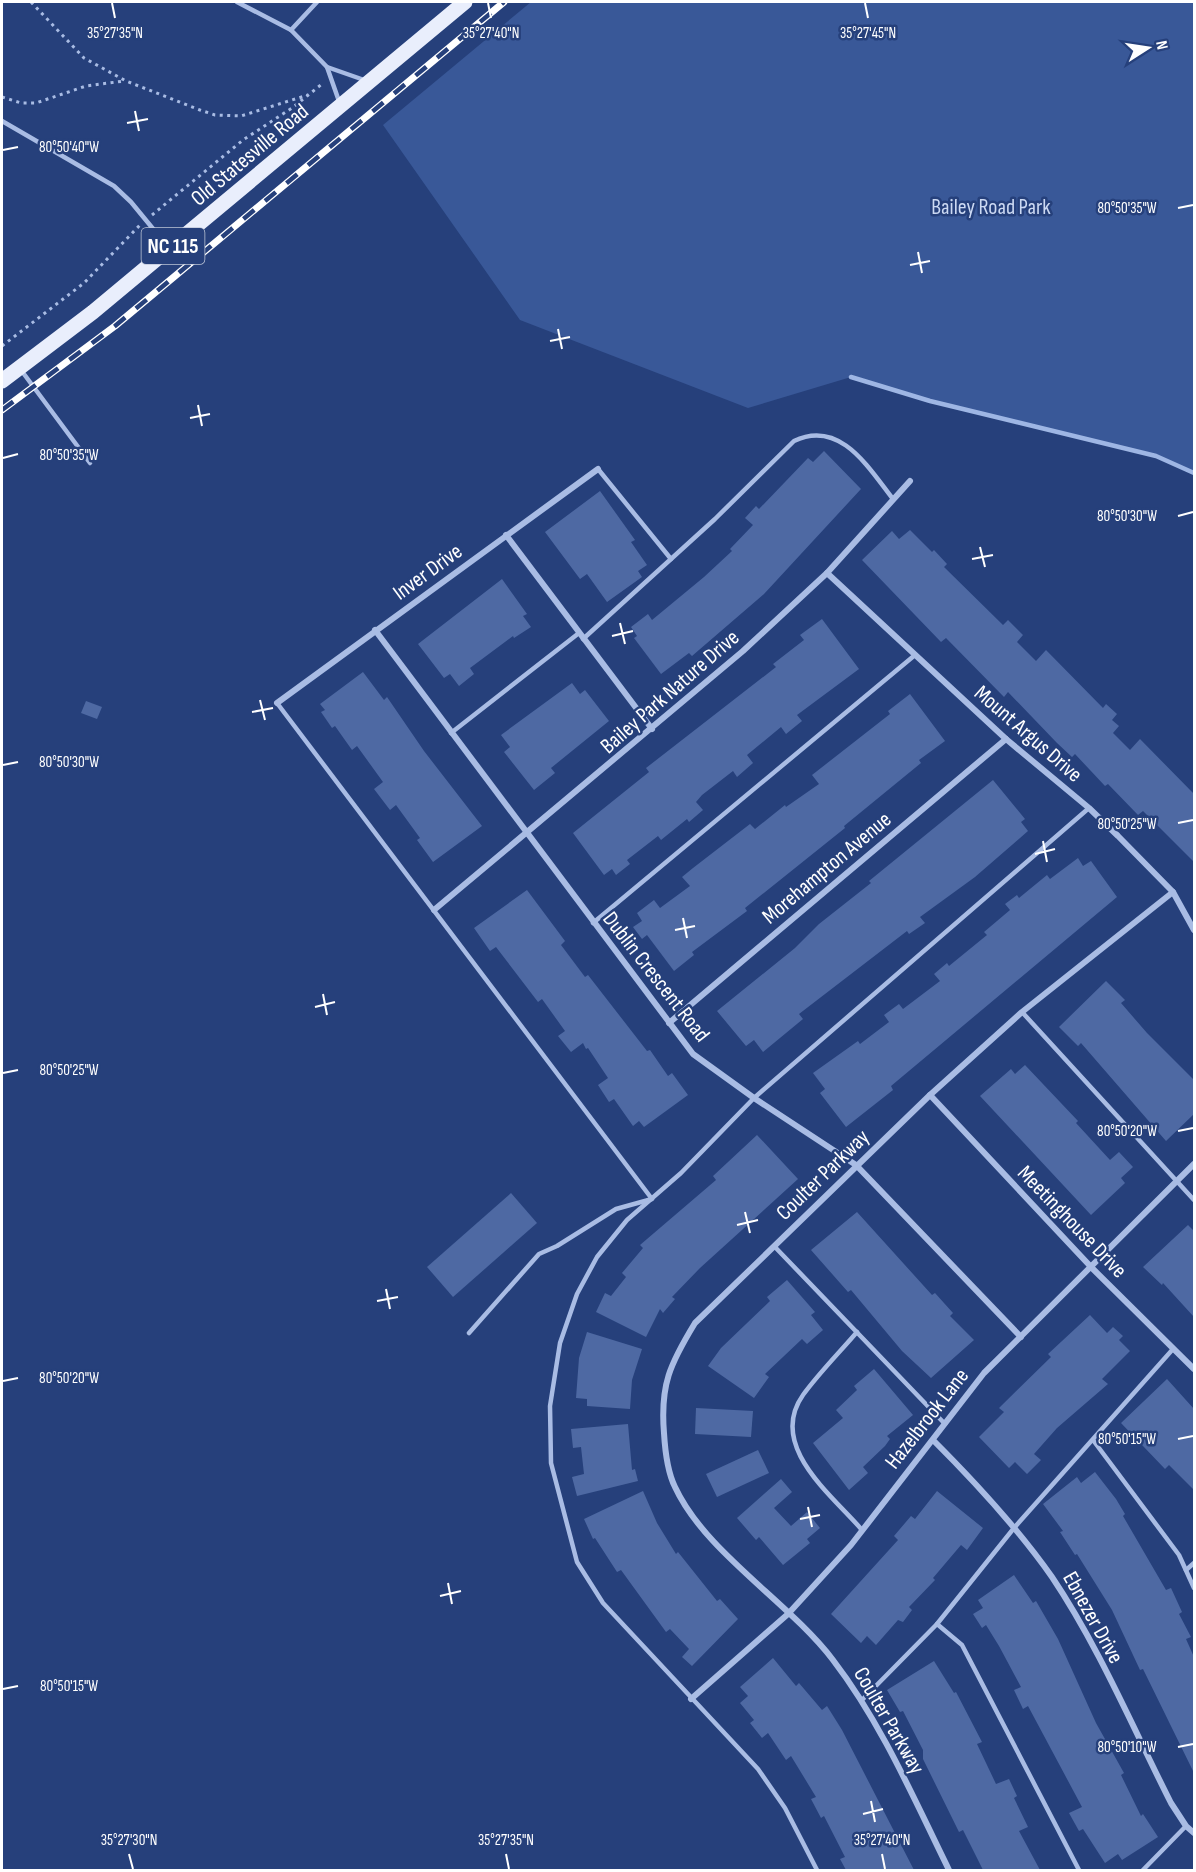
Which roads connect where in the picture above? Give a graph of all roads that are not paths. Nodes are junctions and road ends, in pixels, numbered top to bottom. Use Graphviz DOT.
graph roads {
  1 [pos="237,2"];
  2 [pos="317,2"];
  3 [pos="465,2"];
  4 [pos="291,30"];
  5 [pos="327,67"];
  6 [pos="369,82"];
  7 [pos="341,106"];
  8 [pos="2,121"];
  9 [pos="169,249"];
  10 [pos="20,368"];
  11 [pos="2,381"];
  12 [pos="90,463"];
  13 [pos="598,469"];
  14 [pos="910,481"];
  15 [pos="893,499"];
  16 [pos="506,535"];
  17 [pos="671,559"];
  18 [pos="827,573"];
  19 [pos="375,630"];
  20 [pos="581,636"];
  21 [pos="915,655"];
  22 [pos="277,703"];
  23 [pos="652,729"];
  24 [pos="450,734"];
  25 [pos="1006,739"];
  26 [pos="1089,808"];
  27 [pos="527,833"];
  28 [pos="1173,892"];
  29 [pos="434,910"];
  30 [pos="593,923"];
  31 [pos="1194,930"];
  32 [pos="1022,1012"];
  33 [pos="669,1023"];
  34 [pos="930,1095"];
  35 [pos="754,1098"];
  36 [pos="1194,1164"];
  37 [pos="856,1165"];
  38 [pos="1176,1182"];
  39 [pos="652,1199"];
  40 [pos="1194,1200"];
  41 [pos="774,1246"];
  42 [pos="1092,1268"];
  43 [pos="857,1332"];
  44 [pos="469,1333"];
  45 [pos="1021,1337"];
  46 [pos="1173,1349"];
  47 [pos="1194,1369"];
  48 [pos="945,1424"];
  49 [pos="933,1440"];
  50 [pos="1093,1440"];
  51 [pos="1014,1528"];
  52 [pos="862,1530"];
  53 [pos="1194,1563"];
  54 [pos="1186,1570"];
  55 [pos="1194,1588"];
  56 [pos="788,1614"];
  57 [pos="937,1623"];
  58 [pos="691,1699"];
  59 [pos="863,1699"];
  60 [pos="1186,1826"];
  61 [pos="1194,1833"];
  62 [pos="817,1870"];
  63 [pos="949,1870"];
  64 [pos="1079,1870"];
  65 [pos="1143,1870"];
  1 -- 4 [label="lane"];
  2 -- 4 [label="lane"];
  3 -- 6 [label="main road, Old Statesville Road / NC 115"];
  4 -- 5 [label="lane"];
  5 -- 6 [label="lane"];
  5 -- 7 [label="lane"];
  6 -- 7 [label="main road, Old Statesville Road / NC 115"];
  7 -- 9 [label="main road, Old Statesville Road / NC 115"];
  8 -- 9 [label="lane"];
  9 -- 10 [label="main road, Old Statesville Road / NC 115"];
  10 -- 11 [label="main road, Old Statesville Road / NC 115"];
  10 -- 12 [label="lane"];
  13 -- 16 [label="street, Inver Drive"];
  13 -- 17 [label="lane"];
  14 -- 15 [label="street, Bailey Park Nature Drive"];
  15 -- 17 [label="lane"];
  15 -- 18 [label="street, Bailey Park Nature Drive"];
  16 -- 19 [label="street, Inver Drive"];
  16 -- 20 [label="street"];
  17 -- 20 [label="lane"];
  18 -- 21 [label="street, Mount Argus Drive"];
  18 -- 23 [label="street, Bailey Park Nature Drive"];
  19 -- 22 [label="street, Inver Drive"];
  19 -- 24 [label="street, Dublin Crescent Road"];
  20 -- 23 [label="street"];
  20 -- 24 [label="lane"];
  21 -- 25 [label="street, Mount Argus Drive"];
  21 -- 30 [label="lane"];
  22 -- 29 [label="lane"];
  23 -- 27 [label="street, Bailey Park Nature Drive"];
  24 -- 27 [label="street, Dublin Crescent Road"];
  25 -- 26 [label="street, Mount Argus Drive"];
  25 -- 33 [label="street, Morehampton Avenue"];
  26 -- 28 [label="street, Mount Argus Drive"];
  26 -- 35 [label="lane"];
  27 -- 29 [label="street, Bailey Park Nature Drive"];
  27 -- 30 [label="street, Dublin Crescent Road"];
  28 -- 31 [label="street, Mount Argus Drive"];
  28 -- 32 [label="street, Coulter Parkway"];
  29 -- 39 [label="lane"];
  30 -- 33 [label="street, Dublin Crescent Road"];
  32 -- 34 [label="street, Coulter Parkway"];
  32 -- 38 [label="lane"];
  33 -- 35 [label="street, Dublin Crescent Road"];
  34 -- 37 [label="street, Coulter Parkway"];
  34 -- 42 [label="street, Meetinghouse Drive"];
  35 -- 37 [label="street, Dublin Crescent Road"];
  35 -- 39 [label="lane"];
  36 -- 38 [label="street, Hazelbrook Lane"];
  37 -- 41 [label="street, Coulter Parkway"];
  37 -- 45 [label="street, Dublin Crescent Road"];
  38 -- 40 [label="lane"];
  38 -- 42 [label="street, Hazelbrook Lane"];
  39 -- 44 [label="lane"];
  39 -- 58 [label="lane"];
  41 -- 43 [label="lane"];
  41 -- 56 [label="street, Coulter Parkway"];
  42 -- 45 [label="street, Hazelbrook Lane"];
  42 -- 46 [label="street, Meetinghouse Drive"];
  43 -- 48 [label="lane"];
  43 -- 52 [label="lane"];
  45 -- 48 [label="street, Hazelbrook Lane"];
  46 -- 47 [label="street, Meetinghouse Drive"];
  46 -- 50 [label="lane"];
  48 -- 49 [label="street, Hazelbrook Lane"];
  49 -- 51 [label="street, Ebnezer Drive"];
  49 -- 52 [label="street, Hazelbrook Lane"];
  50 -- 51 [label="lane"];
  50 -- 54 [label="lane"];
  51 -- 57 [label="lane"];
  51 -- 60 [label="street, Ebnezer Drive"];
  52 -- 56 [label="street, Hazelbrook Lane"];
  53 -- 54 [label="lane"];
  54 -- 55 [label="lane"];
  56 -- 58 [label="street, Hazelbrook Lane"];
  56 -- 59 [label="street, Coulter Parkway"];
  57 -- 59 [label="lane"];
  57 -- 64 [label="lane"];
  58 -- 62 [label="lane"];
  59 -- 63 [label="street, Coulter Parkway"];
  60 -- 61 [label="street, Ebnezer Drive"];
  60 -- 65 [label="lane"];
}
